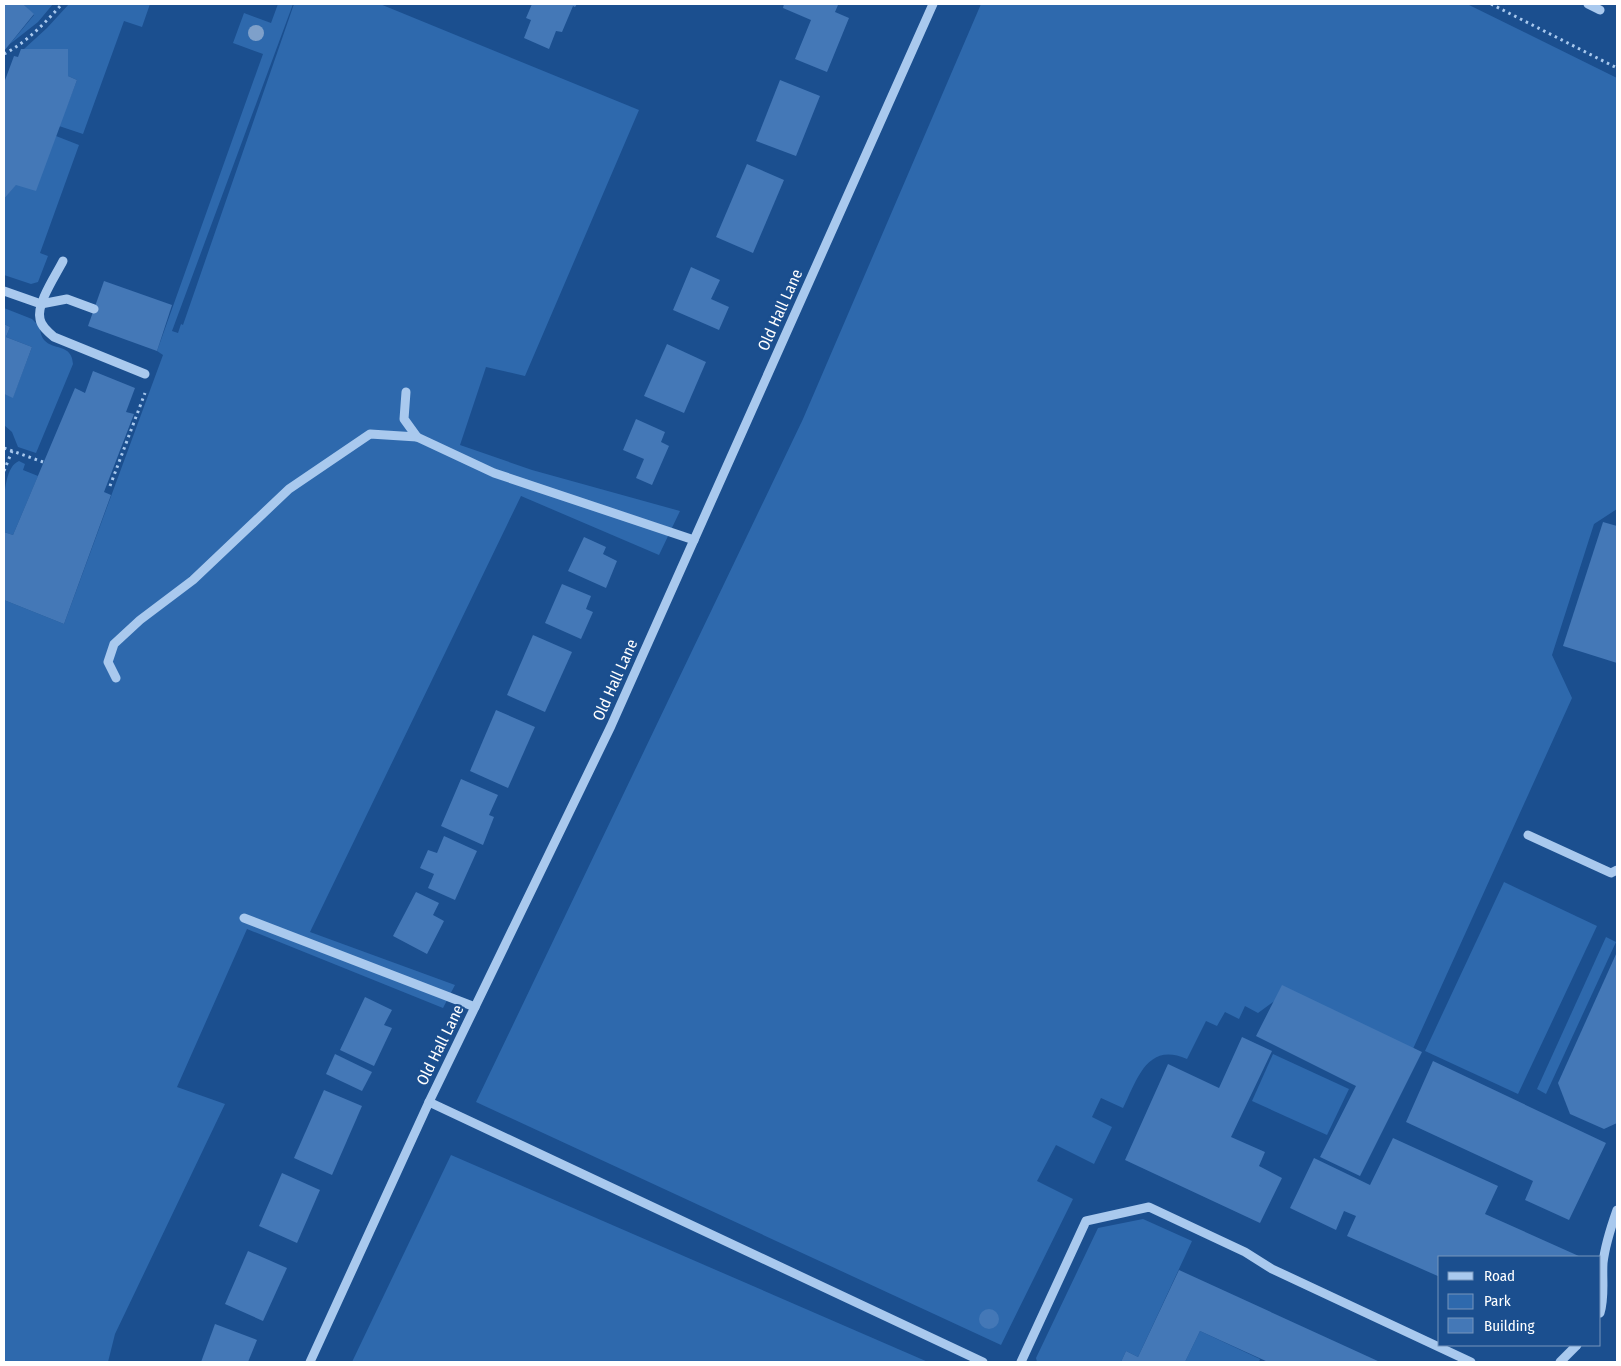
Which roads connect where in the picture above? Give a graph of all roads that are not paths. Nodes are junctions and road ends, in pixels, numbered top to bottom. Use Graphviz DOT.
graph roads {
  1 [pos="933,4"];
  2 [pos="1588,4"];
  3 [pos="1600,10"];
  4 [pos="63,261"];
  5 [pos="4,291"];
  6 [pos="42,304"];
  7 [pos="94,309"];
  8 [pos="145,374"];
  9 [pos="406,392"];
  10 [pos="417,437"];
  11 [pos="694,540"];
  12 [pos="116,678"];
  13 [pos="1528,835"];
  14 [pos="1617,870"];
  15 [pos="244,918"];
  16 [pos="474,1007"];
  17 [pos="429,1102"];
  18 [pos="1617,1210"];
  19 [pos="1601,1307"];
  20 [pos="1576,1346"];
  21 [pos="310,1362"];
  22 [pos="983,1362"];
  23 [pos="1020,1362"];
  24 [pos="1471,1362"];
  25 [pos="1560,1362"];
  1 -- 11 [label="street, Old Hall Lane"];
  2 -- 3 [label="street"];
  4 -- 6 [label="street"];
  5 -- 6 [label="street"];
  6 -- 7 [label="street"];
  6 -- 8 [label="street"];
  9 -- 10 [label="street"];
  10 -- 11 [label="street"];
  10 -- 12 [label="street"];
  11 -- 16 [label="street, Old Hall Lane"];
  13 -- 14 [label="street"];
  15 -- 16 [label="street"];
  16 -- 17 [label="street, Old Hall Lane"];
  17 -- 21 [label="street, Old Hall Lane"];
  17 -- 22 [label="street"];
  18 -- 19 [label="street"];
  20 -- 25 [label="street"];
  23 -- 24 [label="street"];
}
